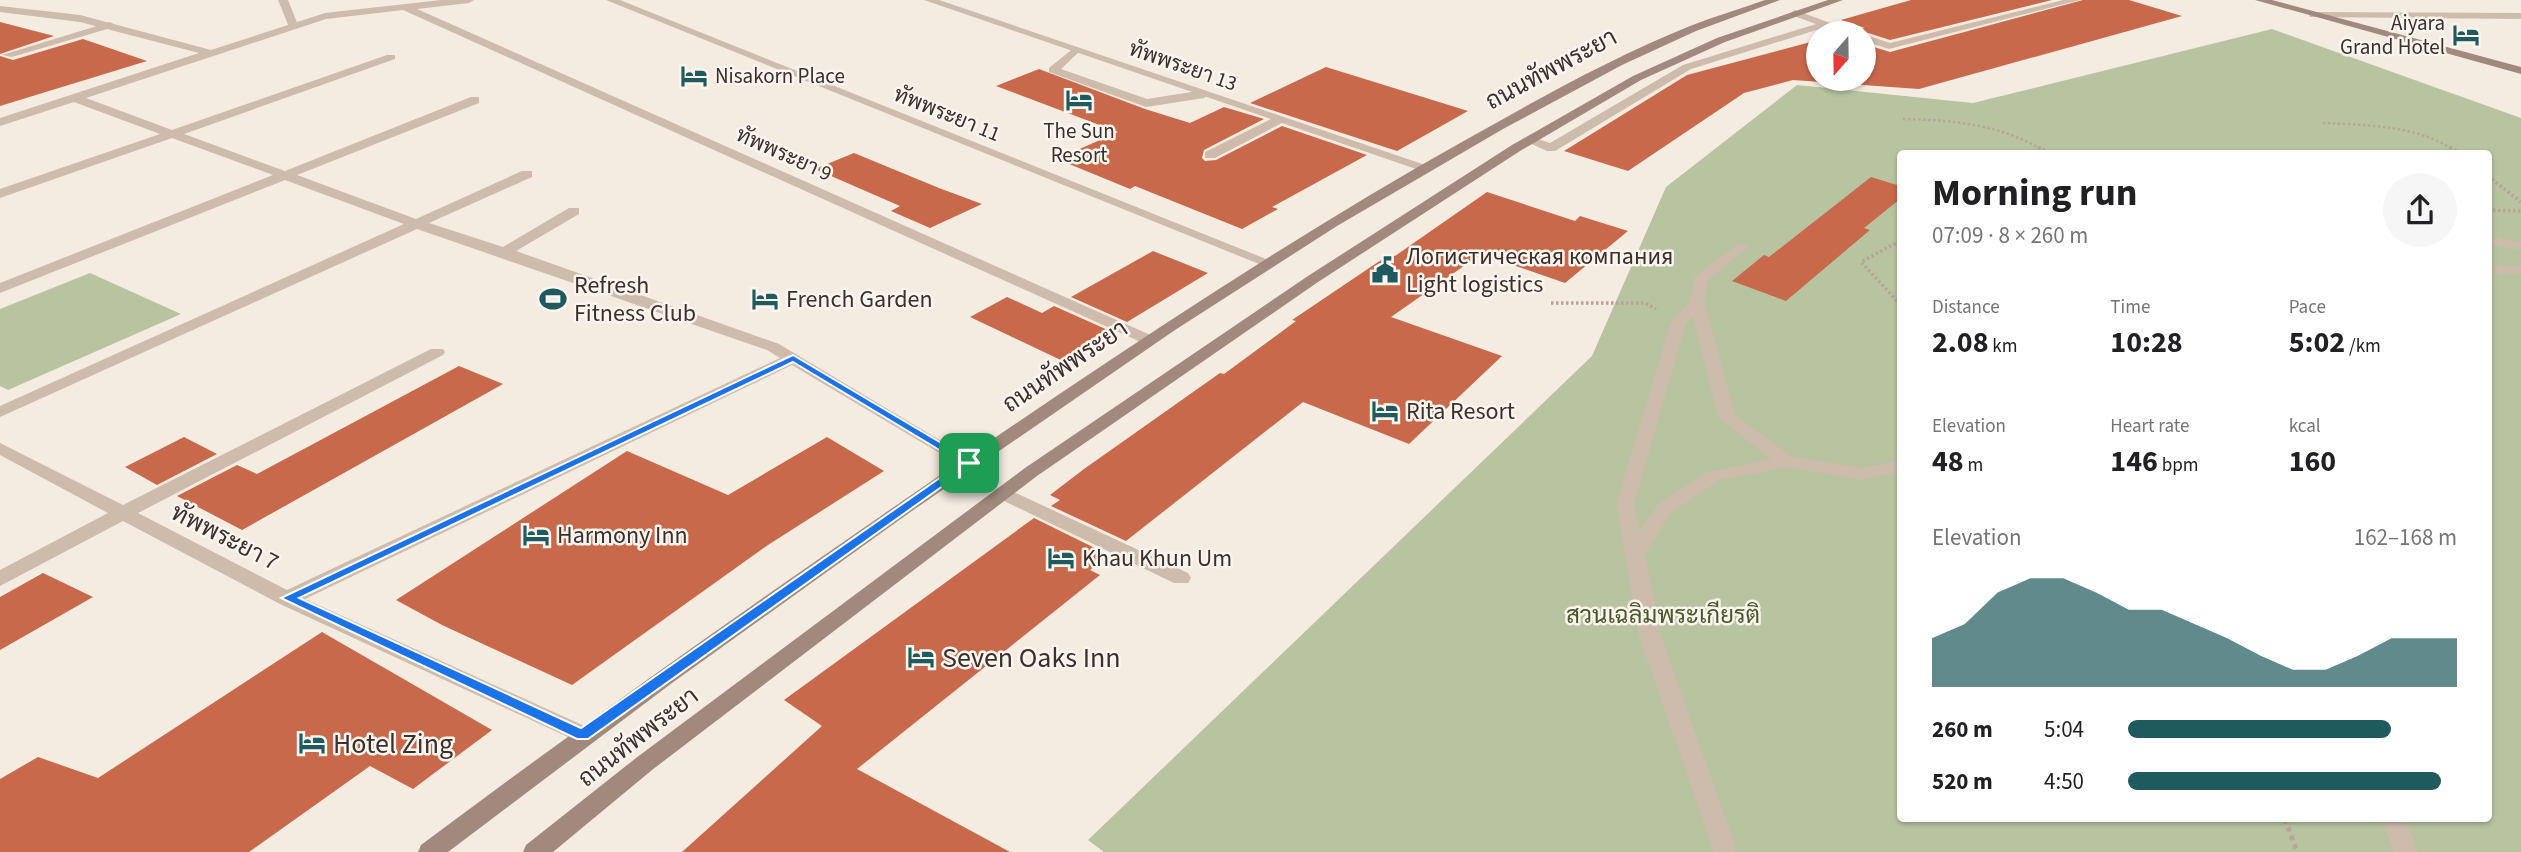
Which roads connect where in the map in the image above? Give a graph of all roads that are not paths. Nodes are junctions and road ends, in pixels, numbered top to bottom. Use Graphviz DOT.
graph roads {
  1 [pos="282,0"];
  2 [pos="469,0"];
  3 [pos="611,0"];
  4 [pos="929,0"];
  5 [pos="1776,0"];
  6 [pos="1838,0"];
  7 [pos="2075,0"];
  8 [pos="2260,0"];
  9 [pos="402,6"];
  10 [pos="0,9"];
  11 [pos="1795,13"];
  12 [pos="2314,15"];
  13 [pos="2521,16"];
  14 [pos="1818,21"];
  15 [pos="110,25"];
  16 [pos="293,25"];
  17 [pos="1806,30"];
  18 [pos="1876,41"];
  19 [pos="1075,50"];
  20 [pos="210,53"];
  21 [pos="8,55"];
  22 [pos="391,57"];
  23 [pos="2521,71"];
  24 [pos="1204,94"];
  25 [pos="75,97"];
  26 [pos="475,100"];
  27 [pos="1281,120"];
  28 [pos="0,122"];
  29 [pos="174,133"];
  30 [pos="1528,141"];
  31 [pos="1210,155"];
  32 [pos="1424,167"];
  33 [pos="527,174"];
  34 [pos="286,175"];
  35 [pos="0,194"];
  36 [pos="573,211"];
  37 [pos="417,225"];
  38 [pos="2492,241"];
  39 [pos="1741,246"];
  40 [pos="2521,246"];
  41 [pos="504,252"];
  42 [pos="1269,263"];
  43 [pos="2492,270"];
  44 [pos="2521,270"];
  45 [pos="0,288"];
  46 [pos="1697,304"];
  47 [pos="1149,340"];
  48 [pos="437,352"];
  49 [pos="793,358"];
  50 [pos="0,412"];
  51 [pos="0,448"];
  52 [pos="1786,461"];
  53 [pos="969,463"];
  54 [pos="1897,467"];
  55 [pos="1003,493"];
  56 [pos="121,514"];
  57 [pos="1635,553"];
  58 [pos="1181,578"];
  59 [pos="0,579"];
  60 [pos="287,598"];
  61 [pos="583,735"];
  62 [pos="2394,822"];
  63 [pos="1724,848"];
  64 [pos="430,852"];
  65 [pos="535,852"];
  66 [pos="2406,852"];
  1 -- 16 [label="street"];
  2 -- 9 [label="street"];
  3 -- 42 [label="street, ทัพพระยา 11"];
  4 -- 19 [label="street, ทัพพระยา 13"];
  5 -- 32 [label="main road, ถนนทัพพระยา"];
  6 -- 11 [label="main road, ถนนทัพพระยา"];
  7 -- 18 [label="street"];
  8 -- 12 [label="main road"];
  9 -- 16 [label="street"];
  9 -- 47 [label="street, ทัพพระยา 9"];
  10 -- 15 [label="street"];
  11 -- 14 [label="street"];
  11 -- 30 [label="main road, ถนนทัพพระยา"];
  12 -- 13 [label="street"];
  12 -- 23 [label="main road"];
  15 -- 20 [label="street"];
  15 -- 21 [label="street"];
  16 -- 20 [label="street"];
  17 -- 30 [label="street"];
  19 -- 24 [label="street, ทัพพระยา 13"];
  19 -- 24 [label="street"];
  20 -- 25 [label="street"];
  22 -- 29 [label="street"];
  24 -- 27 [label="street, ทัพพระยา 13"];
  25 -- 28 [label="street"];
  25 -- 29 [label="street"];
  26 -- 34 [label="street"];
  27 -- 31 [label="street"];
  27 -- 32 [label="street, ทัพพระยา 13"];
  29 -- 34 [label="street"];
  29 -- 35 [label="street"];
  30 -- 55 [label="main road, ถนนทัพพระยา"];
  32 -- 42 [label="main road, ถนนทัพพระยา"];
  33 -- 37 [label="street"];
  34 -- 37 [label="street"];
  34 -- 45 [label="street"];
  36 -- 41 [label="street"];
  37 -- 41 [label="street"];
  37 -- 50 [label="street"];
  38 -- 40 [label="street"];
  39 -- 46 [label="street"];
  41 -- 49 [label="street"];
  42 -- 47 [label="main road, ถนนทัพพระยา"];
  43 -- 44 [label="street"];
  46 -- 52 [label="street"];
  46 -- 57 [label="street"];
  47 -- 53 [label="main road, ถนนทัพพระยา"];
  48 -- 56 [label="street"];
  49 -- 53 [label="street"];
  49 -- 60 [label="street"];
  51 -- 56 [label="street, ทัพพระยา 7"];
  52 -- 54 [label="street"];
  52 -- 57 [label="street"];
  53 -- 61 [label="main road, ถนนทัพพระยา"];
  55 -- 58 [label="street"];
  55 -- 65 [label="main road, ถนนทัพพระยา"];
  56 -- 59 [label="street"];
  56 -- 60 [label="street, ทัพพระยา 7"];
  57 -- 63 [label="street"];
  60 -- 61 [label="street, ทัพพระยา 7"];
  61 -- 64 [label="main road, ถนนทัพพระยา"];
  62 -- 66 [label="street"];
}
